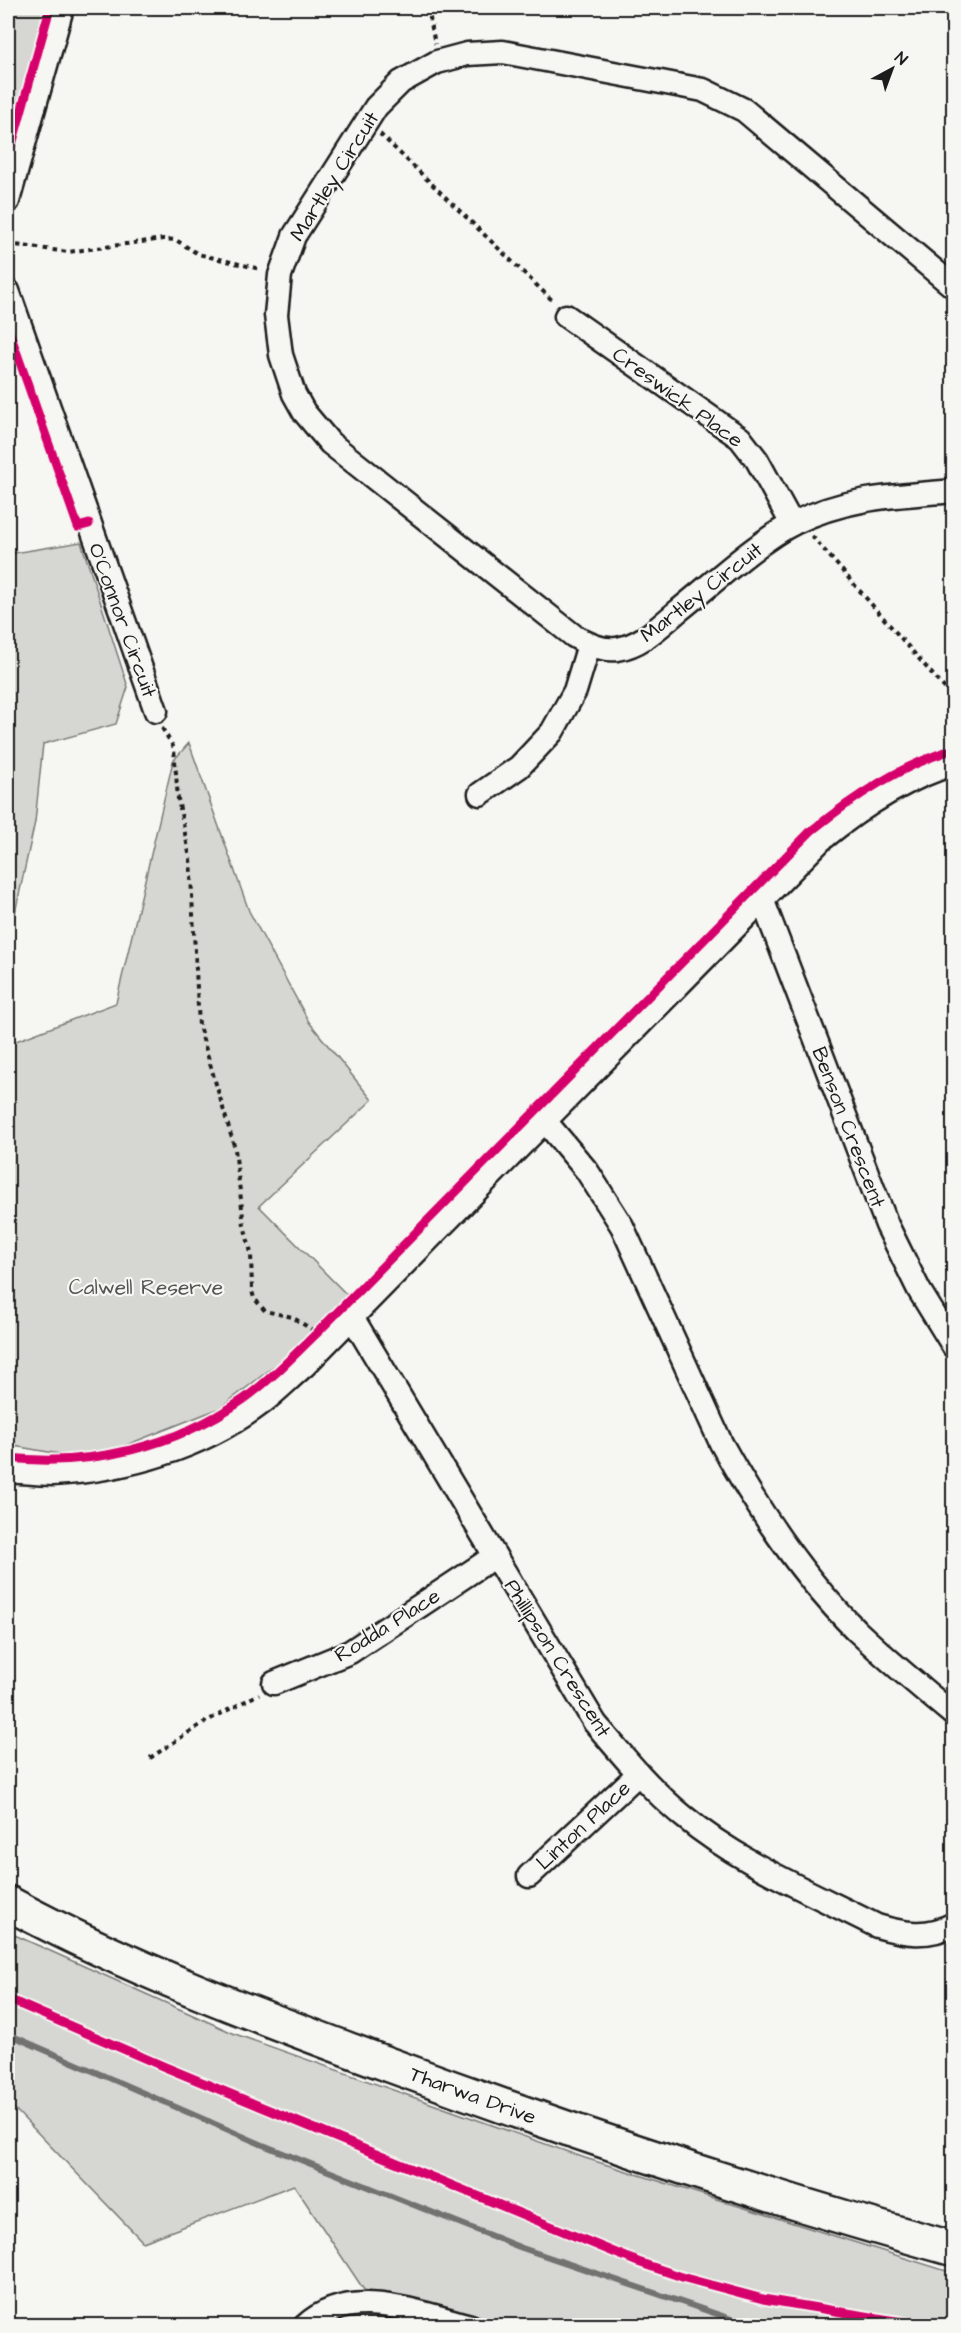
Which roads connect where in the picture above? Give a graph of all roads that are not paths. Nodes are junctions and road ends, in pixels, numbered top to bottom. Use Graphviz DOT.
graph roads {
  1 [pos="62,8"];
  2 [pos="8,201"];
  3 [pos="954,287"];
  4 [pos="8,291"];
  5 [pos="566,316"];
  6 [pos="954,490"];
  7 [pos="798,522"];
  8 [pos="589,645"];
  9 [pos="156,711"];
  10 [pos="954,764"];
  11 [pos="480,794"];
  12 [pos="762,899"];
  13 [pos="544,1121"];
  14 [pos="352,1317"];
  15 [pos="954,1347"];
  16 [pos="8,1471"];
  17 [pos="495,1556"];
  18 [pos="274,1683"];
  19 [pos="954,1715"];
  20 [pos="638,1774"];
  21 [pos="529,1876"];
  22 [pos="8,1903"];
  23 [pos="954,1924"];
  24 [pos="954,2249"];
  25 [pos="305,2325"];
  26 [pos="471,2325"];
  1 -- 2 [label="street"];
  3 -- 8 [label="street, Martley Circuit"];
  4 -- 9 [label="street, O'Connor Circuit"];
  5 -- 7 [label="street, Creswick Place"];
  6 -- 7 [label="street, Martley Circuit"];
  7 -- 8 [label="street, Martley Circuit"];
  8 -- 11 [label="street"];
  10 -- 12 [label="street"];
  12 -- 13 [label="street"];
  12 -- 15 [label="street, Benson Crescent"];
  13 -- 14 [label="street"];
  13 -- 19 [label="street"];
  14 -- 16 [label="street"];
  14 -- 17 [label="street, Phillipson Crescent"];
  17 -- 18 [label="street, Rodda Place"];
  17 -- 20 [label="street, Phillipson Crescent"];
  20 -- 21 [label="street, Linton Place"];
  20 -- 23 [label="street, Phillipson Crescent"];
  22 -- 24 [label="main road, Tharwa Drive"];
  25 -- 26 [label="street"];
}
